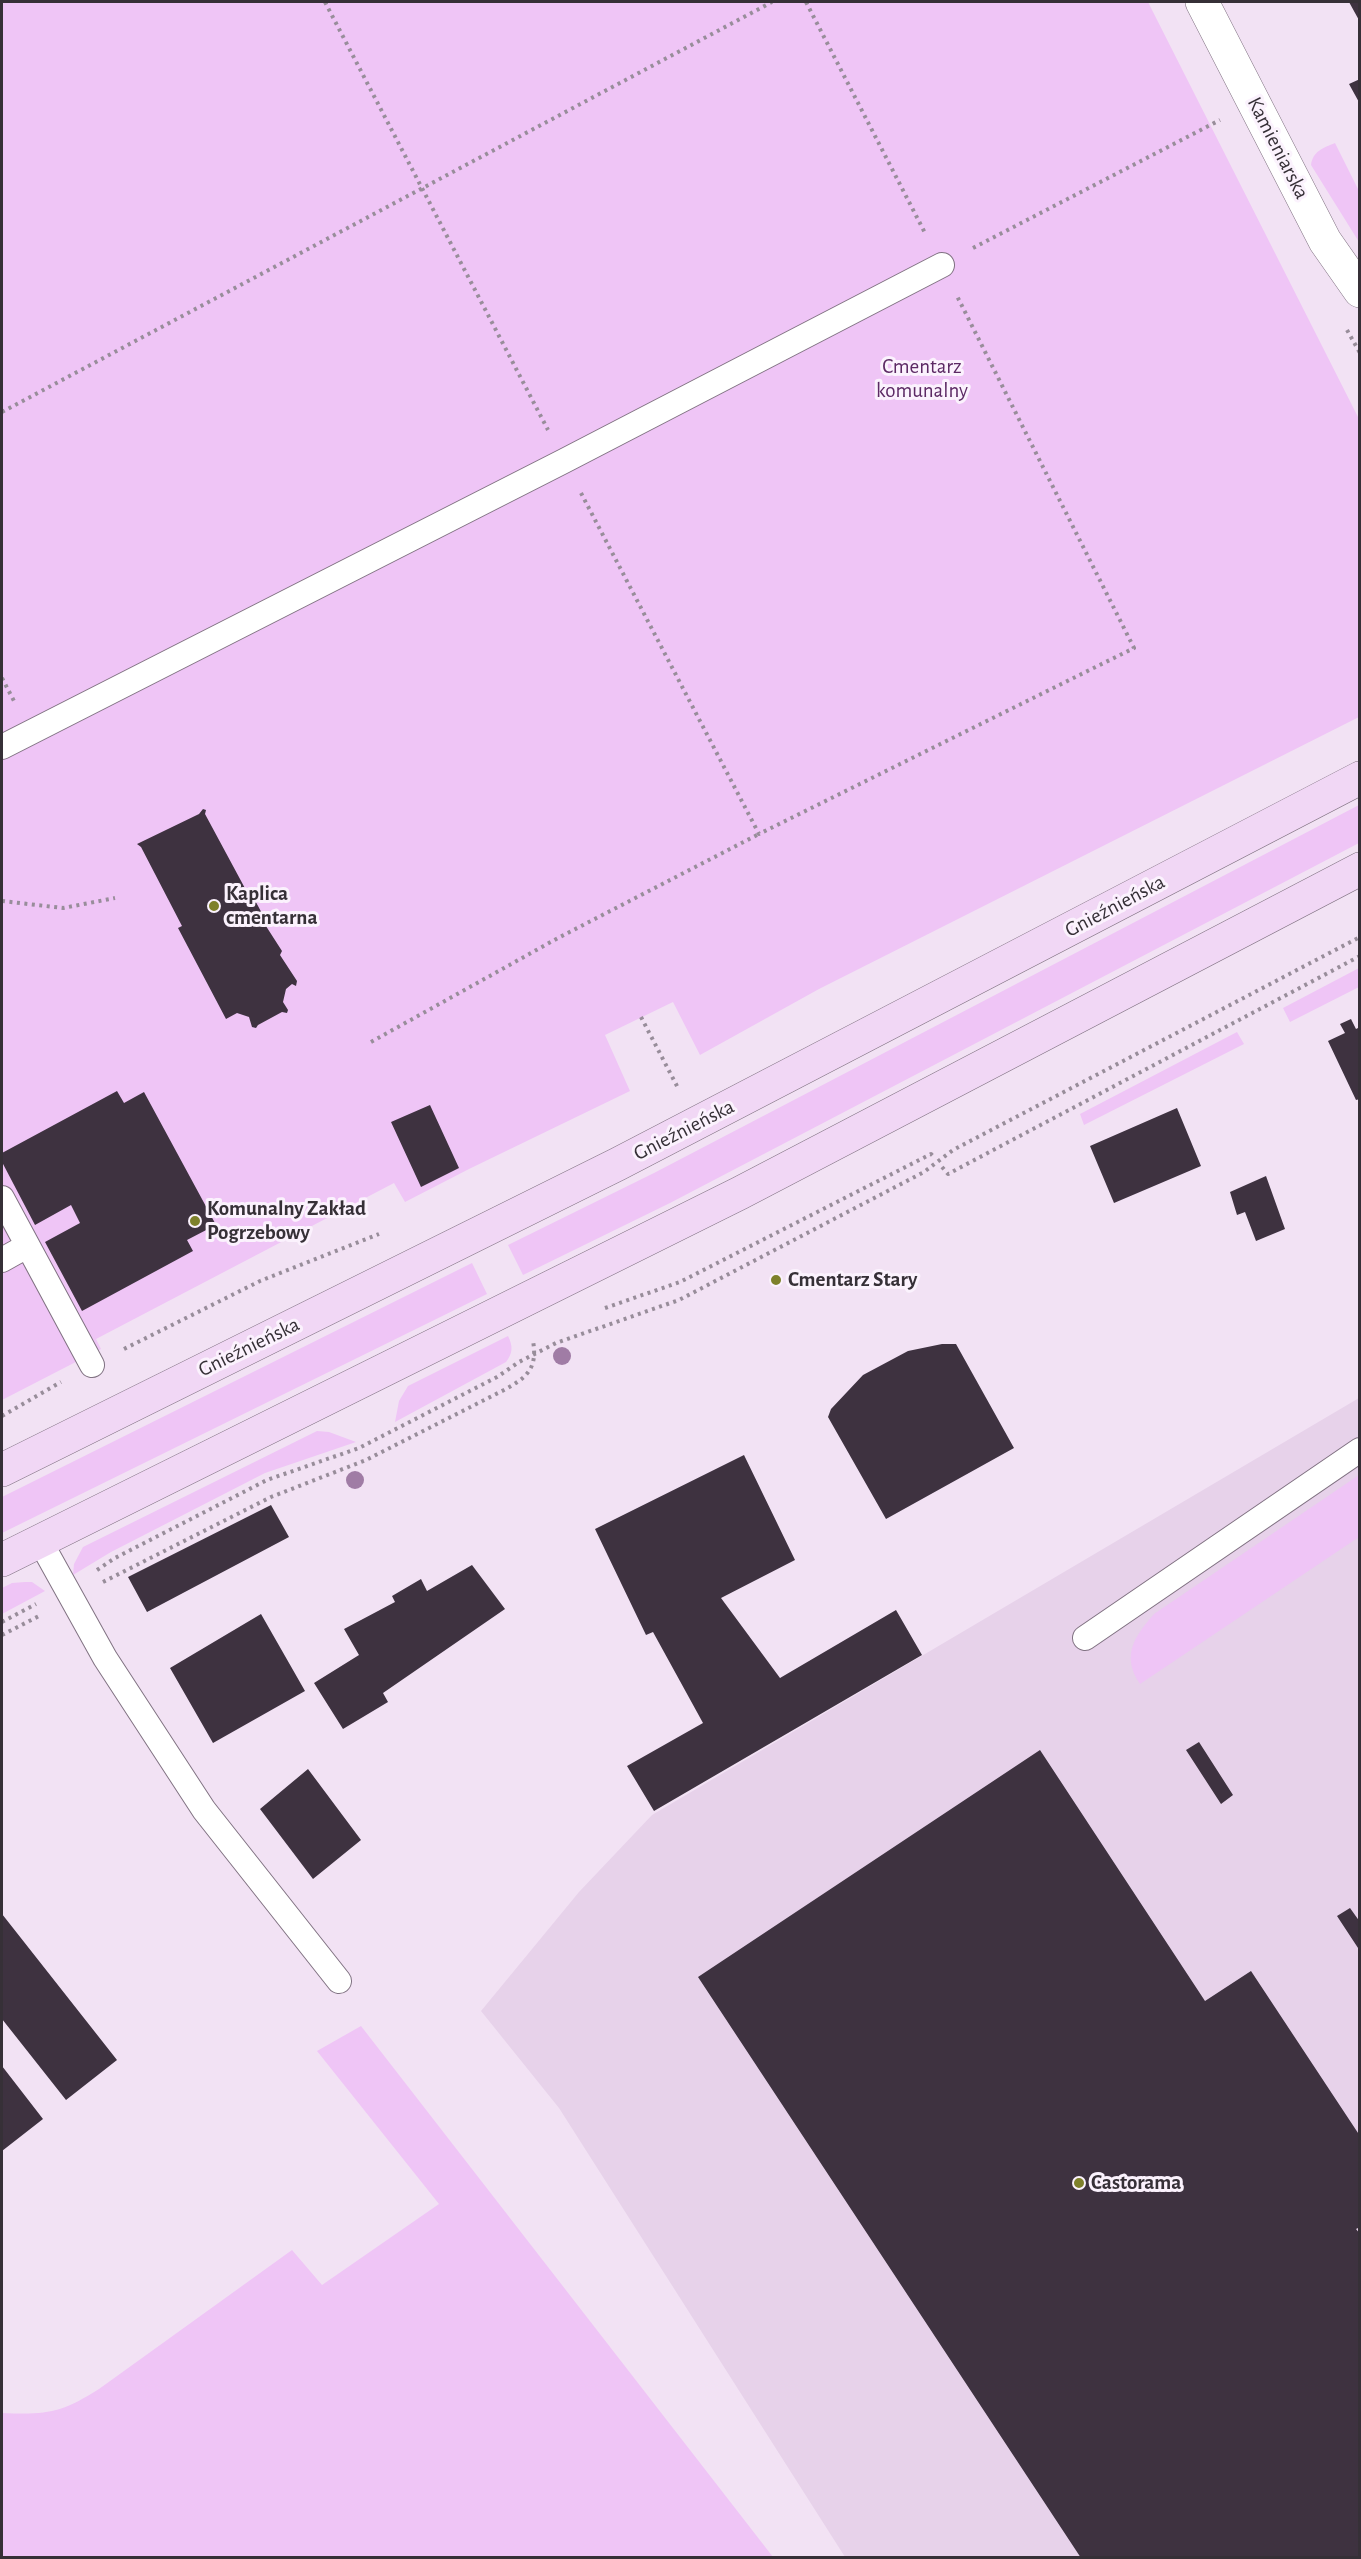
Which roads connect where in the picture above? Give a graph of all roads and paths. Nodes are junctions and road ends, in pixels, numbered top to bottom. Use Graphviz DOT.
graph roads {
  1 [pos="325,2"];
  2 [pos="772,2"];
  3 [pos="806,2"];
  4 [pos="1202,2"];
  5 [pos="1226,117"];
  6 [pos="422,188"];
  7 [pos="942,265"];
  8 [pos="1359,291"];
  9 [pos="2,412"];
  10 [pos="564,461"];
  11 [pos="2,747"];
  12 [pos="1359,778"];
  13 [pos="759,834"];
  14 [pos="1359,869"];
  15 [pos="115,898"];
  16 [pos="2,901"];
  17 [pos="1359,937"];
  18 [pos="1359,956"];
  19 [pos="641,1017"];
  20 [pos="371,1042"];
  21 [pos="681,1094"];
  22 [pos="934,1157"];
  23 [pos="942,1167"];
  24 [pos="2,1198"];
  25 [pos="27,1246"];
  26 [pos="2,1260"];
  27 [pos="604,1309"];
  28 [pos="532,1338"];
  29 [pos="535,1354"];
  30 [pos="92,1365"];
  31 [pos="1359,1450"];
  32 [pos="2,1470"];
  33 [pos="40,1541"];
  34 [pos="2,1560"];
  35 [pos="68,1595"];
  36 [pos="2,1622"];
  37 [pos="2,1635"];
  38 [pos="1085,1638"];
  39 [pos="339,1981"];
  1 -- 6 [label="path"];
  2 -- 6 [label="path"];
  3 -- 7 [label="path"];
  4 -- 8 [label="street, Kamieniarska"];
  5 -- 7 [label="path"];
  6 -- 9 [label="path"];
  6 -- 10 [label="path"];
  7 -- 10 [label="lane"];
  7 -- 13 [label="path"];
  10 -- 11 [label="lane"];
  10 -- 13 [label="path"];
  12 -- 32 [label="main road, Gnieźnieńska"];
  13 -- 20 [label="path"];
  14 -- 33 [label="main road"];
  15 -- 16 [label="path"];
  17 -- 29 [label="path"];
  18 -- 23 [label="path"];
  19 -- 21 [label="path"];
  22 -- 27 [label="path"];
  24 -- 25 [label="lane"];
  25 -- 26 [label="lane"];
  25 -- 30 [label="lane"];
  28 -- 29 [label="path"];
  29 -- 35 [label="path"];
  29 -- 35 [label="path"];
  31 -- 38 [label="lane"];
  33 -- 34 [label="main road"];
  33 -- 35 [label="lane"];
  35 -- 36 [label="path"];
  35 -- 37 [label="path"];
  35 -- 39 [label="lane"];
}
